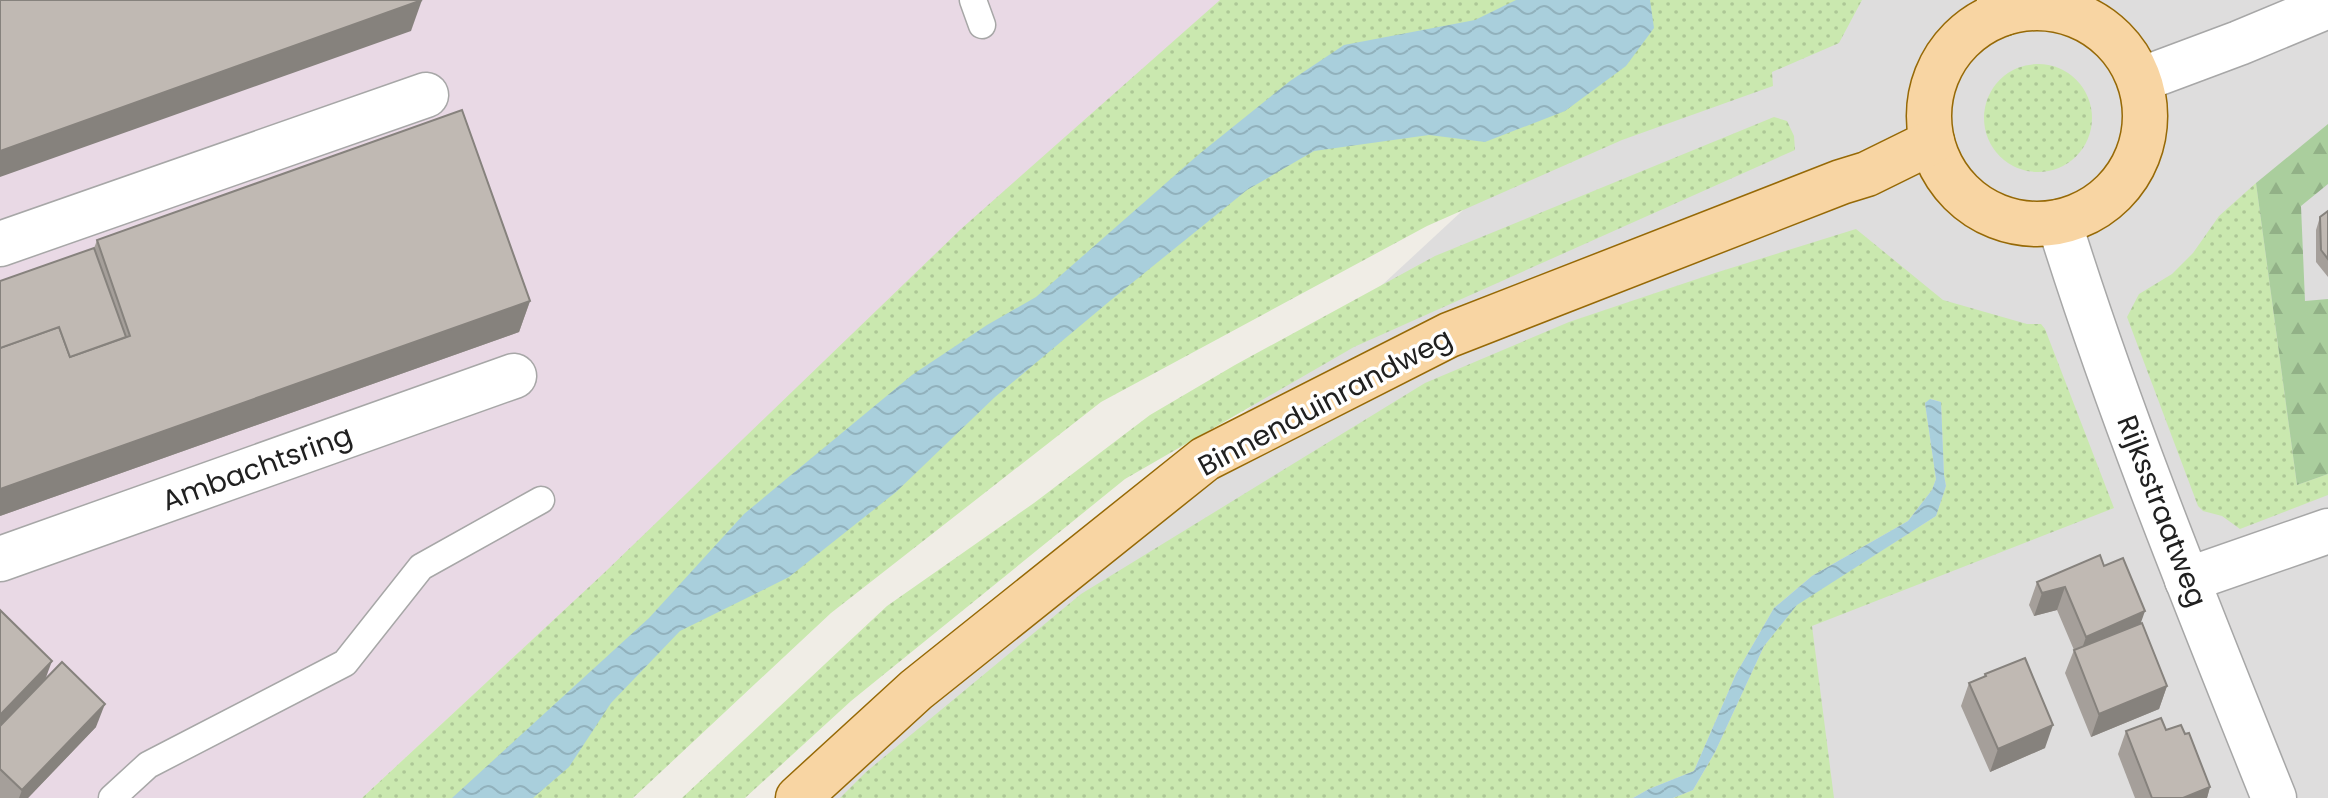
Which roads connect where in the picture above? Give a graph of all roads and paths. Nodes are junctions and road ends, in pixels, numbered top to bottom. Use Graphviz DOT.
graph roads {
  1 [pos="973,0"];
  2 [pos="2001,6"];
  3 [pos="2328,6"];
  4 [pos="982,25"];
  5 [pos="2140,80"];
  6 [pos="426,95"];
  7 [pos="1932,142"];
  8 [pos="2059,222"];
  9 [pos="0,244"];
  10 [pos="514,376"];
  11 [pos="541,500"];
  12 [pos="2328,531"];
  13 [pos="0,559"];
  14 [pos="2187,580"];
  15 [pos="112,798"];
  16 [pos="798,798"];
  17 [pos="2274,798"];
  1 -- 4 [label="lane"];
  2 -- 5 [label="main road"];
  2 -- 7 [label="main road"];
  3 -- 5 [label="street"];
  5 -- 8 [label="main road"];
  6 -- 9 [label="street"];
  7 -- 8 [label="main road"];
  7 -- 16 [label="main road, Binnenduinrandweg"];
  8 -- 14 [label="street, Rijksstraatweg"];
  10 -- 13 [label="street, Ambachtsring"];
  11 -- 15 [label="lane"];
  12 -- 14 [label="street"];
  14 -- 17 [label="street, Rijksstraatweg"];
}
